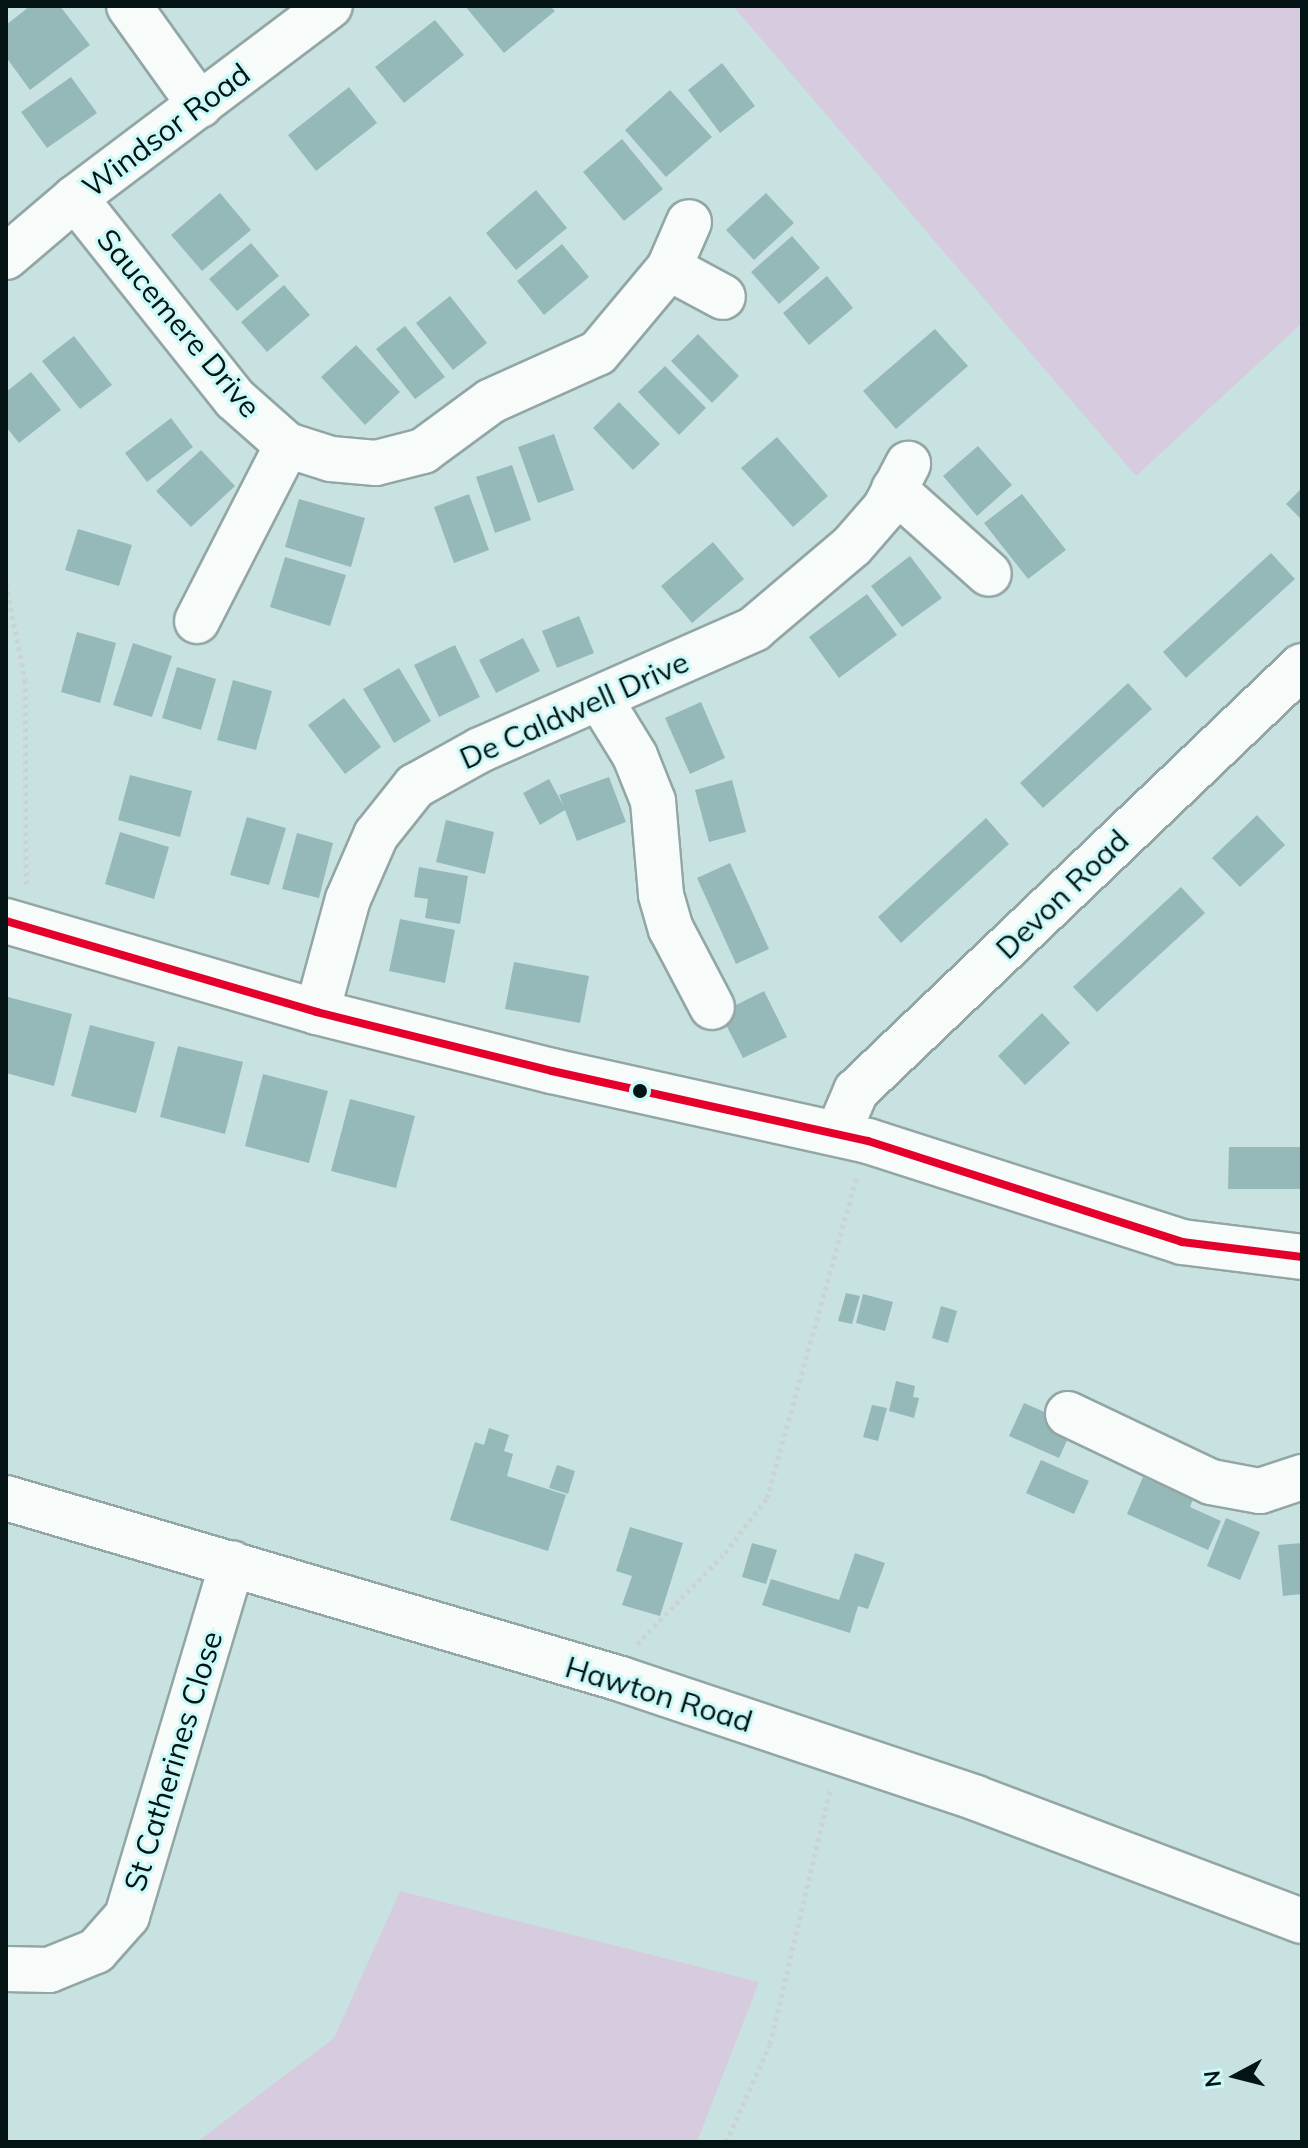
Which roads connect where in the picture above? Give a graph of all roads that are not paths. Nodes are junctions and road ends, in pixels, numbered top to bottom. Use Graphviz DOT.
graph roads {
  1 [pos="129,6"];
  2 [pos="330,6"];
  3 [pos="200,105"];
  4 [pos="75,198"];
  5 [pos="689,222"];
  6 [pos="6,257"];
  7 [pos="669,268"];
  8 [pos="723,297"];
  9 [pos="287,445"];
  10 [pos="989,574"];
  11 [pos="197,621"];
  12 [pos="1302,666"];
  13 [pos="600,699"];
  14 [pos="15,924"];
  15 [pos="712,1007"];
  16 [pos="317,1012"];
  17 [pos="853,1137"];
  18 [pos="1302,1257"];
  19 [pos="1068,1414"];
  20 [pos="1302,1477"];
  21 [pos="6,1498"];
  22 [pos="232,1563"];
  23 [pos="1302,1921"];
  24 [pos="6,1969"];
  1 -- 3 [label="street"];
  2 -- 3 [label="street, Windsor Road"];
  3 -- 4 [label="street, Windsor Road"];
  4 -- 6 [label="street, Windsor Road"];
  4 -- 9 [label="street, Saucemere Drive"];
  5 -- 7 [label="street, Saucemere Drive"];
  7 -- 8 [label="street"];
  7 -- 9 [label="street, Saucemere Drive"];
  9 -- 11 [label="street"];
  10 -- 13 [label="street, De Caldwell Drive"];
  12 -- 17 [label="street, Devon Road"];
  13 -- 15 [label="street"];
  13 -- 16 [label="street, De Caldwell Drive"];
  14 -- 16 [label="street"];
  16 -- 17 [label="street"];
  17 -- 18 [label="street"];
  19 -- 20 [label="street"];
  21 -- 22 [label="street, Hawton Road"];
  22 -- 23 [label="street, Hawton Road"];
  22 -- 24 [label="street, St Catherines Close"];
}
